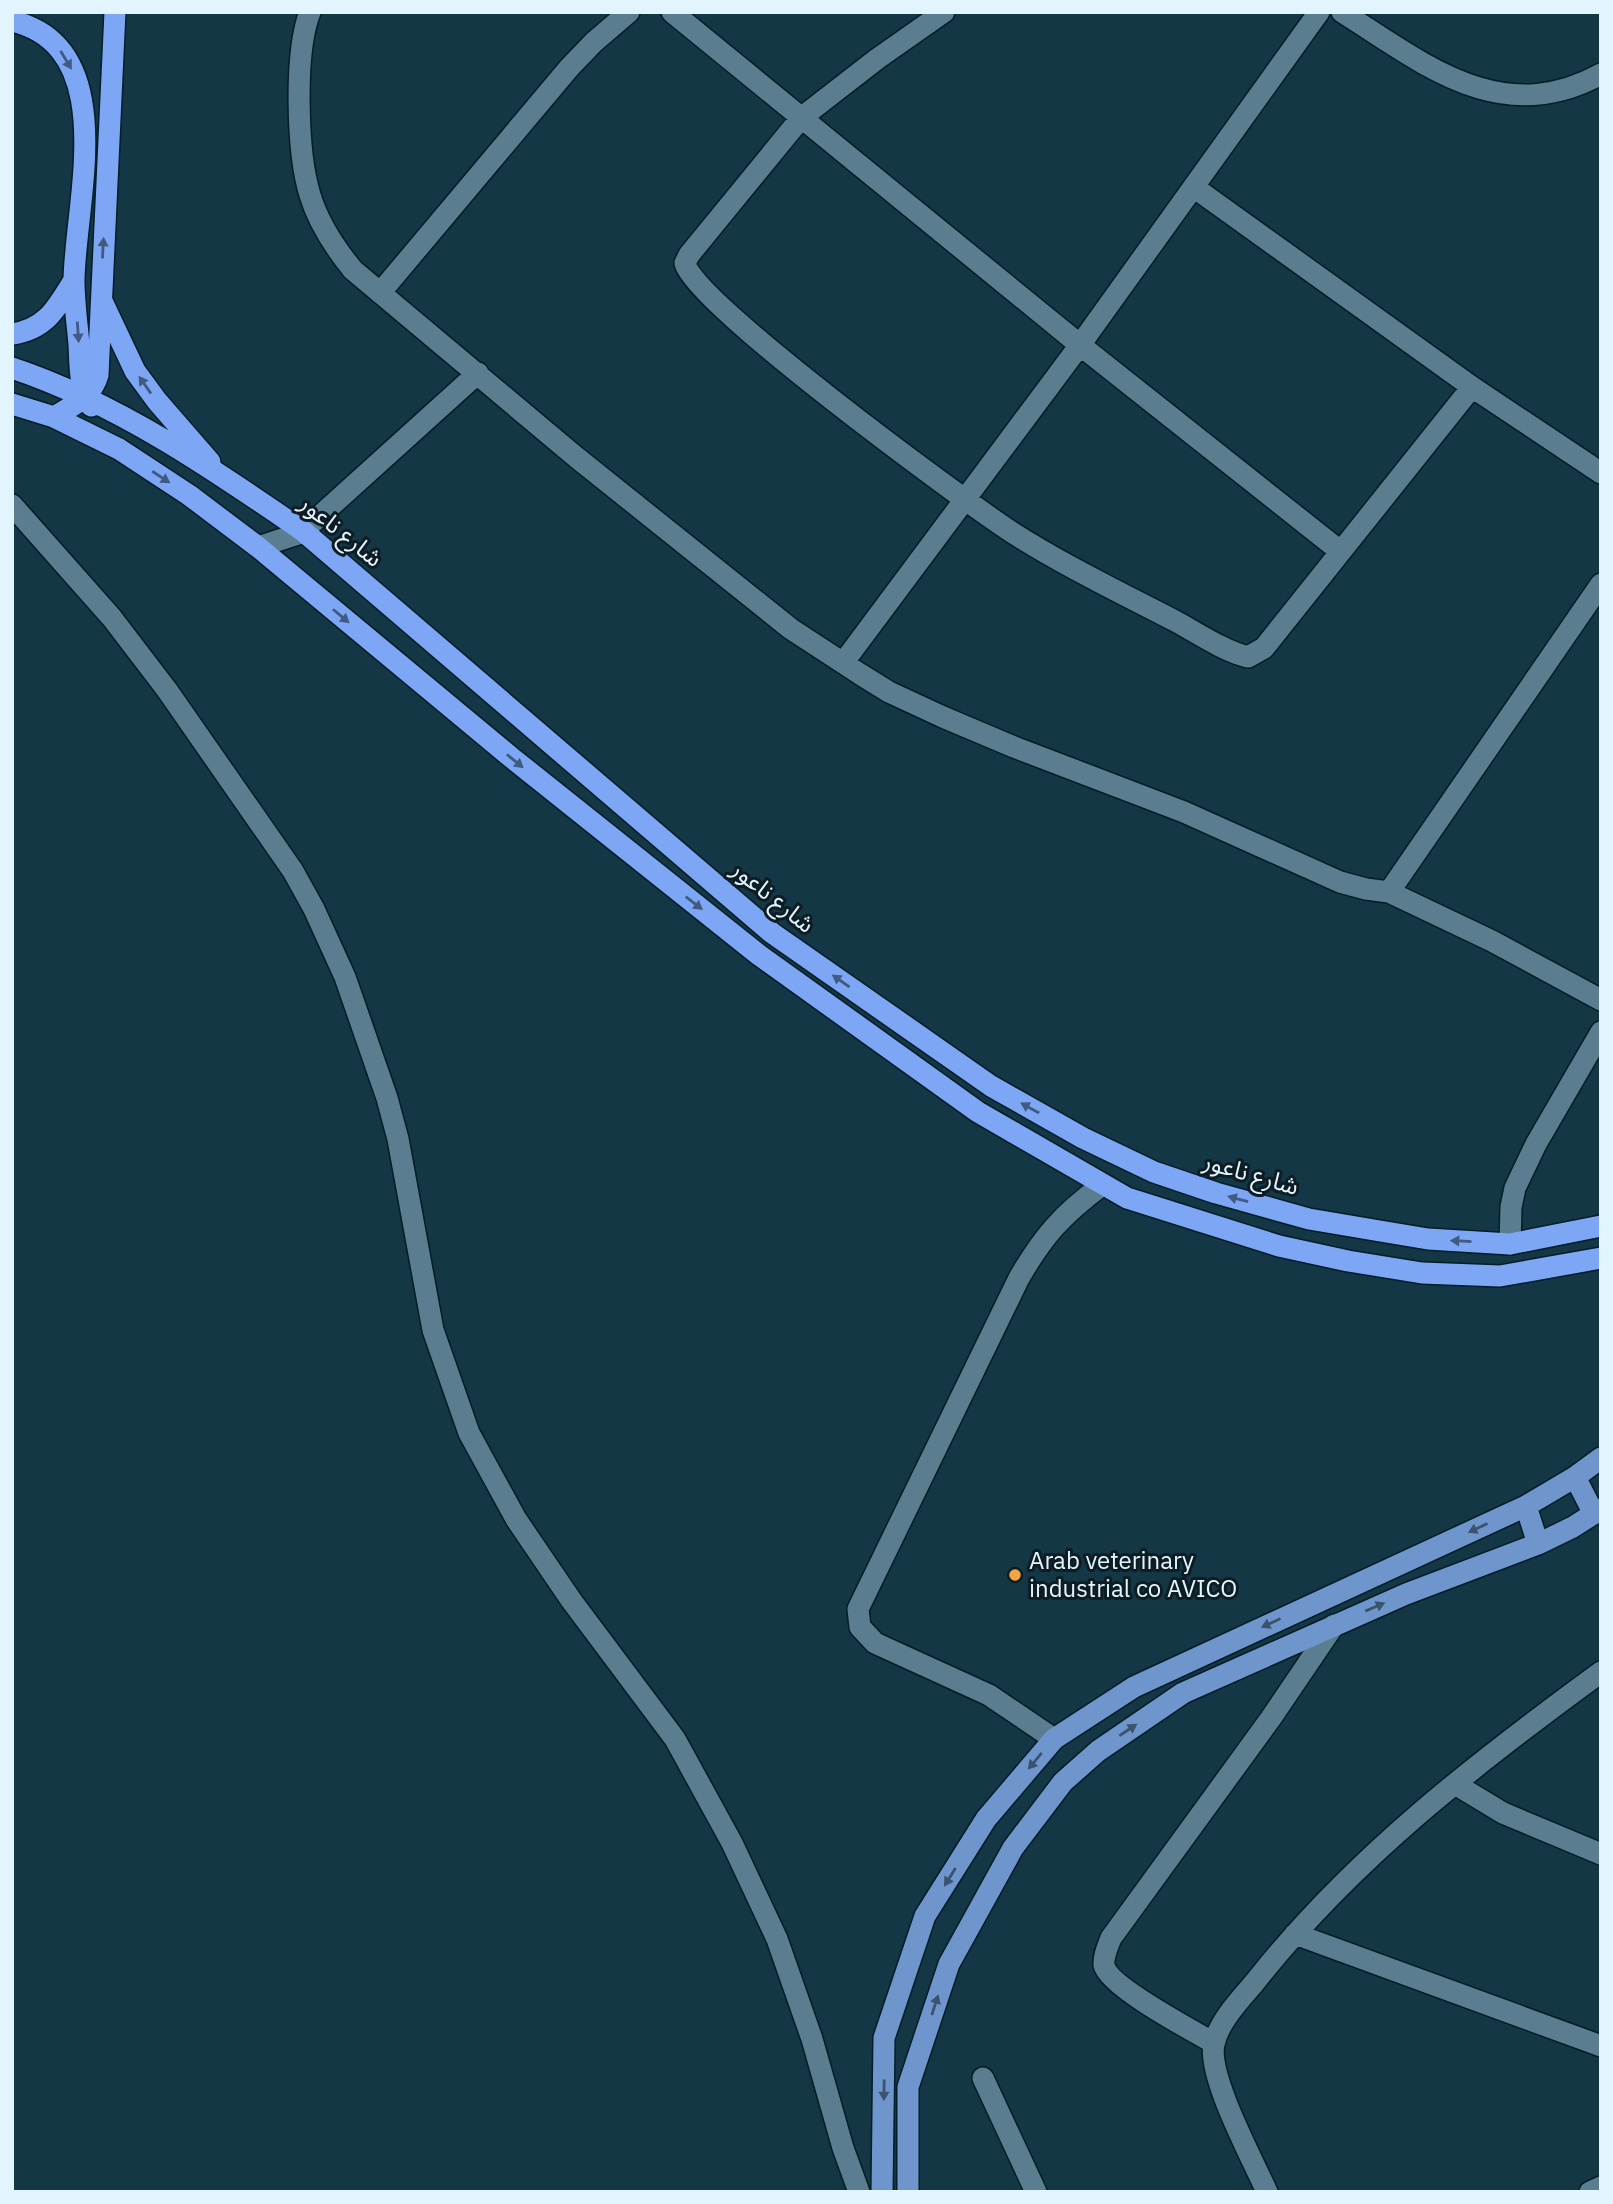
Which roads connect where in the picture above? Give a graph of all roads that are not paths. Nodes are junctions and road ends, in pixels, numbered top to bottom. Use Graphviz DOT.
graph roads {
  1 [pos="115,12"];
  2 [pos="310,12"];
  3 [pos="629,12"];
  4 [pos="672,12"];
  5 [pos="944,12"];
  6 [pos="1320,12"];
  7 [pos="1342,12"];
  8 [pos="12,21"];
  9 [pos="1601,74"];
  10 [pos="801,118"];
  11 [pos="1195,188"];
  12 [pos="74,280"];
  13 [pos="380,293"];
  14 [pos="100,296"];
  15 [pos="12,334"];
  16 [pos="1080,345"];
  17 [pos="12,368"];
  18 [pos="478,373"];
  19 [pos="1472,387"];
  20 [pos="85,397"];
  21 [pos="12,404"];
  22 [pos="54,417"];
  23 [pos="119,449"];
  24 [pos="1601,473"];
  25 [pos="220,474"];
  26 [pos="966,501"];
  27 [pos="12,505"];
  28 [pos="303,531"];
  29 [pos="258,547"];
  30 [pos="1340,551"];
  31 [pos="1601,584"];
  32 [pos="843,663"];
  33 [pos="1388,892"];
  34 [pos="1601,1000"];
  35 [pos="1601,1032"];
  36 [pos="1102,1185"];
  37 [pos="1601,1226"];
  38 [pos="1428,1239"];
  39 [pos="1510,1244"];
  40 [pos="1601,1258"];
  41 [pos="1422,1273"];
  42 [pos="1601,1458"];
  43 [pos="1575,1477"];
  44 [pos="1526,1506"];
  45 [pos="1598,1511"];
  46 [pos="1538,1544"];
  47 [pos="1334,1625"];
  48 [pos="1601,1672"];
  49 [pos="1054,1739"];
  50 [pos="1455,1784"];
  51 [pos="1601,1854"];
  52 [pos="1295,1934"];
  53 [pos="1214,2043"];
  54 [pos="1601,2046"];
  55 [pos="983,2078"];
  56 [pos="1601,2187"];
  57 [pos="859,2192"];
  58 [pos="882,2192"];
  59 [pos="908,2192"];
  60 [pos="1036,2192"];
  61 [pos="1268,2192"];
  62 [pos="1590,2192"];
  14 -- 1 [label="highway, one-way"];
  2 -- 13 [label="street"];
  3 -- 13 [label="street"];
  4 -- 10 [label="street"];
  5 -- 10 [label="street"];
  6 -- 11 [label="street"];
  7 -- 9 [label="street"];
  8 -- 12 [label="highway, one-way"];
  10 -- 16 [label="street"];
  10 -- 26 [label="street"];
  11 -- 16 [label="street"];
  11 -- 19 [label="street"];
  12 -- 15 [label="highway"];
  12 -- 20 [label="highway, one-way"];
  13 -- 18 [label="street"];
  14 -- 20 [label="highway"];
  25 -- 14 [label="highway, one-way"];
  16 -- 26 [label="street"];
  16 -- 30 [label="street"];
  17 -- 20 [label="highway, شارع ناعور"];
  18 -- 28 [label="street"];
  18 -- 32 [label="street"];
  19 -- 24 [label="street"];
  19 -- 30 [label="street"];
  20 -- 22 [label="highway"];
  20 -- 23 [label="highway"];
  20 -- 25 [label="highway, شارع ناعور"];
  21 -- 22 [label="highway"];
  22 -- 23 [label="highway"];
  23 -- 29 [label="highway, one-way"];
  25 -- 28 [label="highway, شارع ناعور"];
  26 -- 30 [label="street"];
  26 -- 32 [label="street"];
  27 -- 57 [label="street"];
  28 -- 29 [label="street"];
  38 -- 28 [label="highway, شارع ناعور, one-way"];
  29 -- 36 [label="highway, one-way"];
  31 -- 33 [label="street"];
  32 -- 33 [label="street"];
  33 -- 34 [label="street"];
  35 -- 39 [label="street"];
  36 -- 41 [label="highway"];
  36 -- 49 [label="street"];
  37 -- 39 [label="highway, شارع ناعور"];
  39 -- 38 [label="highway, شارع ناعور, one-way"];
  38 -- 41 [label="highway"];
  40 -- 41 [label="highway"];
  42 -- 43 [label="main road"];
  43 -- 44 [label="main road"];
  43 -- 45 [label="main road"];
  44 -- 46 [label="main road"];
  44 -- 49 [label="main road, one-way"];
  45 -- 46 [label="main road"];
  47 -- 46 [label="main road, one-way"];
  47 -- 53 [label="street"];
  59 -- 47 [label="main road, one-way"];
  48 -- 50 [label="street"];
  49 -- 58 [label="main road, one-way"];
  50 -- 51 [label="street"];
  50 -- 52 [label="street"];
  52 -- 53 [label="street"];
  52 -- 54 [label="street"];
  53 -- 61 [label="street"];
  55 -- 60 [label="street"];
  56 -- 62 [label="street"];
}
